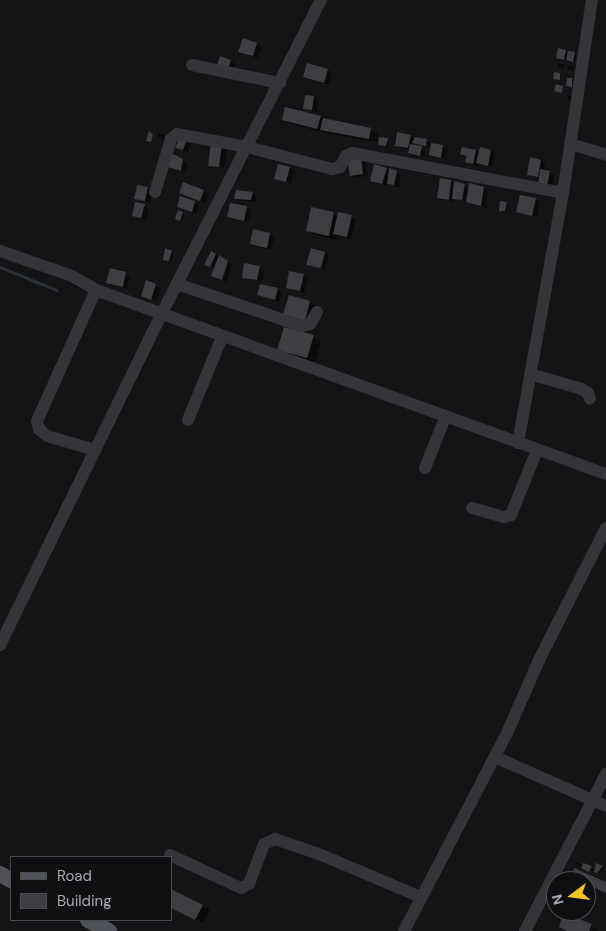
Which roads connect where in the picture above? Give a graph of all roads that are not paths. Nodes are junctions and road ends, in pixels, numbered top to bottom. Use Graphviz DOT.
graph roads {
  1 [pos="321,0"];
  2 [pos="592,0"];
  3 [pos="192,65"];
  4 [pos="280,83"];
  5 [pos="571,144"];
  6 [pos="247,147"];
  7 [pos="606,154"];
  8 [pos="155,192"];
  9 [pos="564,193"];
  10 [pos="0,250"];
  11 [pos="177,284"];
  12 [pos="96,290"];
  13 [pos="317,312"];
  14 [pos="161,316"];
  15 [pos="222,337"];
  16 [pos="530,374"];
  17 [pos="590,400"];
  18 [pos="445,418"];
  19 [pos="188,420"];
  20 [pos="518,443"];
  21 [pos="95,450"];
  22 [pos="537,450"];
  23 [pos="425,468"];
  24 [pos="606,474"];
  25 [pos="472,508"];
  26 [pos="606,528"];
  27 [pos="0,645"];
  28 [pos="495,757"];
  29 [pos="605,777"];
  30 [pos="593,800"];
  31 [pos="606,806"];
  32 [pos="170,855"];
  33 [pos="422,897"];
  34 [pos="90,921"];
  35 [pos="109,931"];
  36 [pos="404,931"];
  37 [pos="525,931"];
  1 -- 4 [label="street"];
  2 -- 5 [label="street"];
  3 -- 4 [label="street"];
  4 -- 6 [label="street"];
  5 -- 7 [label="street"];
  5 -- 9 [label="street"];
  6 -- 8 [label="street"];
  6 -- 9 [label="street"];
  6 -- 11 [label="street"];
  9 -- 16 [label="street"];
  10 -- 12 [label="street"];
  11 -- 13 [label="street"];
  11 -- 14 [label="street"];
  12 -- 14 [label="street"];
  12 -- 21 [label="street"];
  14 -- 15 [label="street"];
  14 -- 21 [label="street"];
  15 -- 18 [label="street"];
  15 -- 19 [label="street"];
  16 -- 17 [label="street"];
  16 -- 20 [label="street"];
  18 -- 20 [label="street"];
  18 -- 23 [label="street"];
  20 -- 22 [label="street"];
  21 -- 27 [label="street"];
  22 -- 24 [label="street"];
  22 -- 25 [label="street"];
  26 -- 28 [label="street"];
  28 -- 30 [label="street"];
  28 -- 33 [label="street"];
  29 -- 30 [label="street"];
  30 -- 31 [label="street"];
  30 -- 37 [label="street"];
  32 -- 33 [label="street"];
  33 -- 36 [label="street"];
  34 -- 35 [label="main road"];
}
